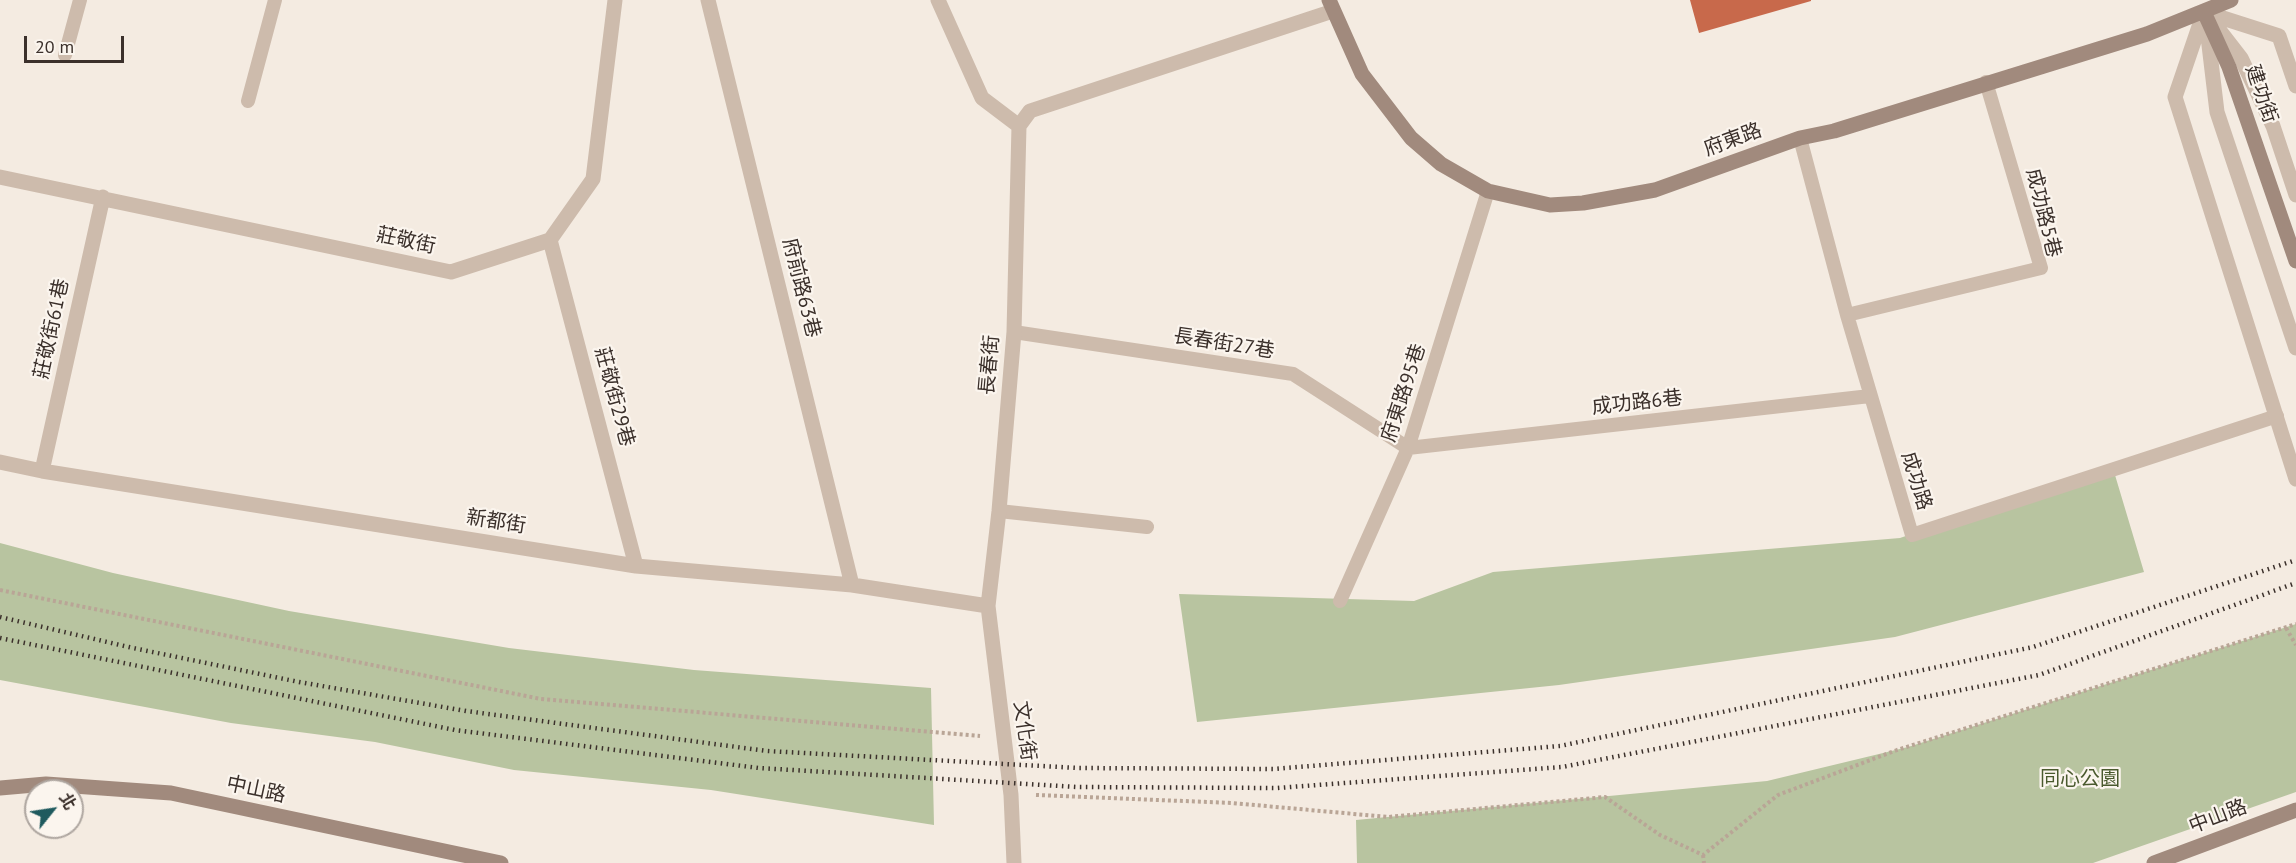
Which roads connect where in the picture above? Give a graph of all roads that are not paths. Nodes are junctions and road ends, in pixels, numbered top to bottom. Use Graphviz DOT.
graph roads {
  1 [pos="80,0"];
  2 [pos="275,0"];
  3 [pos="615,0"];
  4 [pos="708,0"];
  5 [pos="938,0"];
  6 [pos="2231,0"];
  7 [pos="1331,6"];
  8 [pos="2206,6"];
  9 [pos="65,55"];
  10 [pos="1986,82"];
  11 [pos="2296,86"];
  12 [pos="248,100"];
  13 [pos="1019,126"];
  14 [pos="1800,138"];
  15 [pos="0,177"];
  16 [pos="1488,190"];
  17 [pos="2296,195"];
  18 [pos="102,197"];
  19 [pos="550,240"];
  20 [pos="2296,261"];
  21 [pos="1847,315"];
  22 [pos="1014,332"];
  23 [pos="2296,348"];
  24 [pos="1870,396"];
  25 [pos="2277,416"];
  26 [pos="1408,448"];
  27 [pos="0,462"];
  28 [pos="42,471"];
  29 [pos="2296,479"];
  30 [pos="999,511"];
  31 [pos="1147,527"];
  32 [pos="636,566"];
  33 [pos="852,585"];
  34 [pos="1340,601"];
  35 [pos="987,606"];
  36 [pos="0,788"];
  37 [pos="2296,810"];
  38 [pos="501,863"];
  39 [pos="1014,863"];
  40 [pos="2154,863"];
  1 -- 9 [label="lane"];
  2 -- 12 [label="lane"];
  3 -- 19 [label="street"];
  4 -- 33 [label="street, 府前路63巷"];
  5 -- 13 [label="street"];
  6 -- 8 [label="street, 府東路"];
  7 -- 13 [label="street"];
  7 -- 16 [label="street, 府東路"];
  8 -- 10 [label="street, 府東路"];
  8 -- 11 [label="street"];
  8 -- 17 [label="street"];
  8 -- 20 [label="street, 建功街"];
  8 -- 23 [label="street"];
  8 -- 25 [label="street"];
  10 -- 14 [label="street, 府東路"];
  10 -- 21 [label="lane, 成功路5巷"];
  13 -- 22 [label="street, 長春街"];
  14 -- 16 [label="street, 府東路"];
  14 -- 21 [label="lane, 成功路"];
  15 -- 18 [label="street, 莊敬街"];
  16 -- 26 [label="lane, 府東路95巷"];
  18 -- 19 [label="street, 莊敬街"];
  18 -- 28 [label="street, 莊敬街61巷"];
  19 -- 32 [label="street, 莊敬街29巷"];
  21 -- 24 [label="lane, 成功路"];
  22 -- 26 [label="lane, 長春街27巷"];
  22 -- 30 [label="street, 長春街"];
  24 -- 25 [label="lane, 成功路"];
  24 -- 26 [label="lane, 成功路6巷"];
  25 -- 29 [label="street"];
  26 -- 34 [label="lane, 府東路95巷"];
  27 -- 28 [label="street, 新都街"];
  28 -- 32 [label="street, 新都街"];
  30 -- 31 [label="lane"];
  30 -- 35 [label="street, 長春街"];
  32 -- 33 [label="street, 新都街"];
  33 -- 35 [label="street, 新都街"];
  35 -- 39 [label="street, 文化街"];
  36 -- 38 [label="street, 中山路"];
  37 -- 40 [label="street, 中山路"];
}
